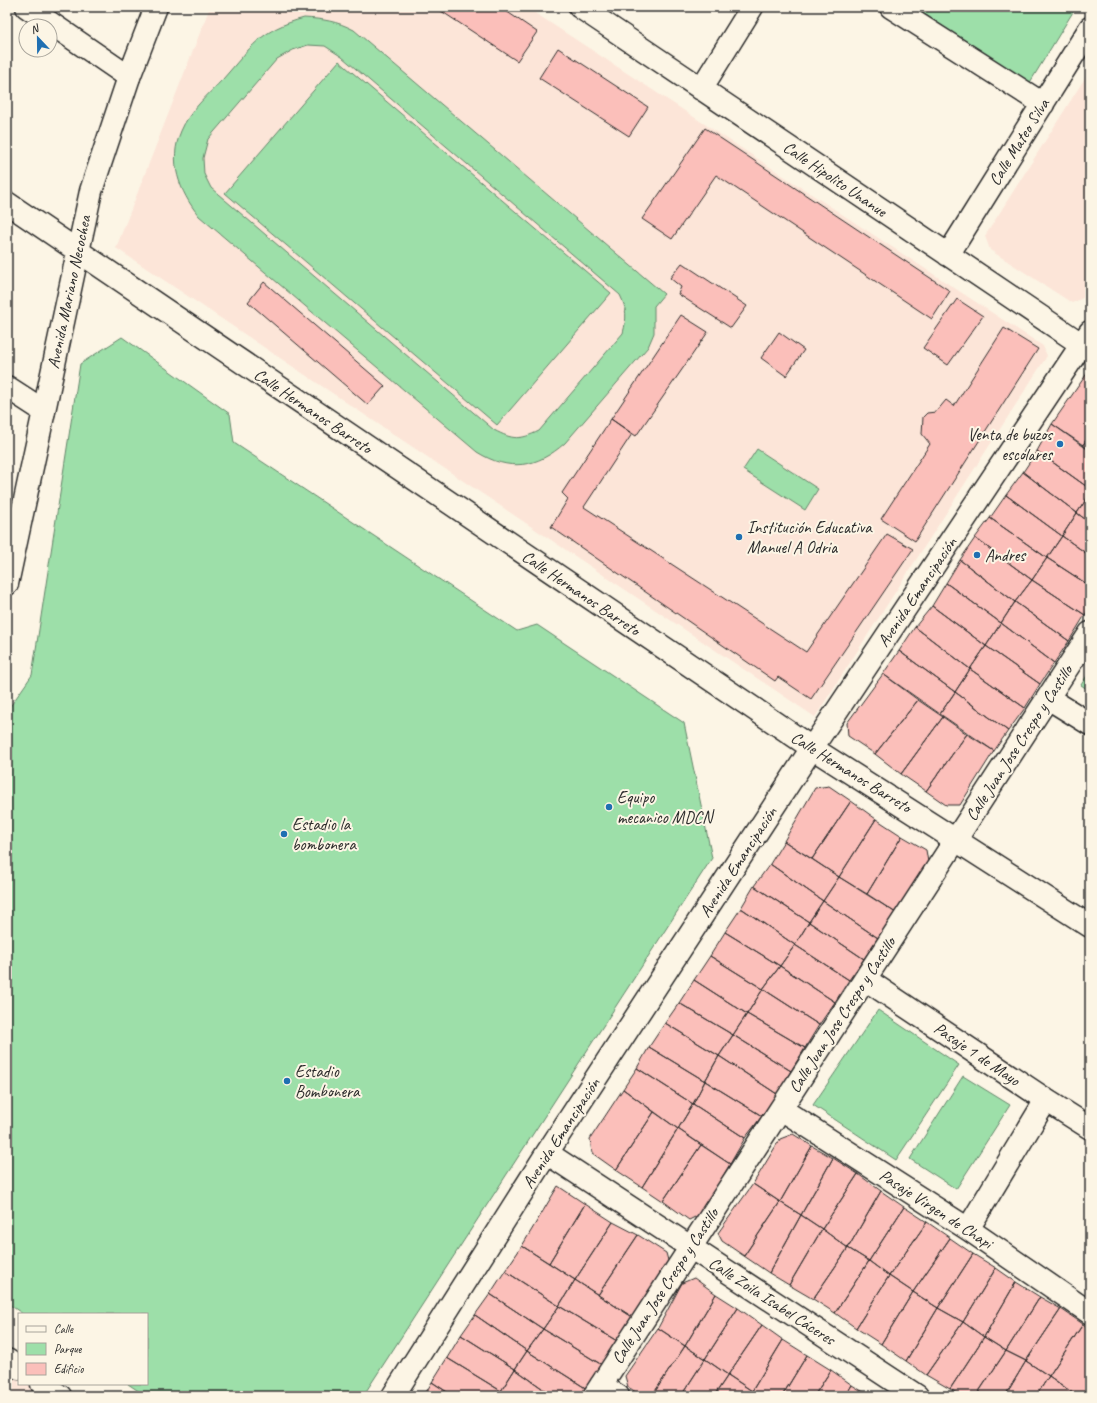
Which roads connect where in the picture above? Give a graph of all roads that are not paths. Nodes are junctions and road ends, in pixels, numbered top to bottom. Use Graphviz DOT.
graph roads {
  1 [pos="27,7"];
  2 [pos="156,7"];
  3 [pos="580,7"];
  4 [pos="752,7"];
  5 [pos="891,7"];
  6 [pos="1090,28"];
  7 [pos="129,77"];
  8 [pos="701,89"];
  9 [pos="1043,104"];
  10 [pos="7,203"];
  11 [pos="78,252"];
  12 [pos="948,255"];
  13 [pos="1087,343"];
  14 [pos="7,387"];
  15 [pos="44,411"];
  16 [pos="7,581"];
  17 [pos="1090,633"];
  18 [pos="1048,698"];
  19 [pos="1090,724"];
  20 [pos="812,748"];
  21 [pos="956,839"];
  22 [pos="1090,926"];
  23 [pos="866,979"];
  24 [pos="1046,1100"];
  25 [pos="780,1109"];
  26 [pos="1090,1128"];
  27 [pos="547,1152"];
  28 [pos="968,1229"];
  29 [pos="691,1247"];
  30 [pos="1090,1313"];
  31 [pos="7,1360"];
  32 [pos="18,1367"];
  33 [pos="44,1385"];
  34 [pos="604,1392"];
  35 [pos="60,1396"];
  36 [pos="393,1396"];
  37 [pos="917,1396"];
  1 -- 7 [label="street"];
  2 -- 7 [label="street, Avenida Mariano Necochea"];
  3 -- 8 [label="street, Calle Hipolito Unanue"];
  4 -- 8 [label="street"];
  5 -- 9 [label="street"];
  6 -- 9 [label="street, Calle Mateo Silva"];
  7 -- 11 [label="street, Avenida Mariano Necochea"];
  8 -- 12 [label="street, Calle Hipolito Unanue"];
  9 -- 12 [label="street, Calle Mateo Silva"];
  10 -- 11 [label="street, Calle Hermanos Barreto"];
  11 -- 15 [label="street, Avenida Mariano Necochea"];
  11 -- 20 [label="street, Calle Hermanos Barreto"];
  12 -- 13 [label="street, Calle Hipolito Unanue"];
  13 -- 20 [label="street, Avenida Emancipación"];
  14 -- 15 [label="street"];
  15 -- 16 [label="street, Avenida Mariano Necochea"];
  17 -- 18 [label="street, Calle Juan Jose Crespo y Castillo"];
  18 -- 19 [label="street"];
  18 -- 21 [label="street, Calle Juan Jose Crespo y Castillo"];
  20 -- 21 [label="street, Calle Hermanos Barreto"];
  20 -- 27 [label="street, Avenida Emancipación"];
  21 -- 22 [label="street, Calle Hermanos Barreto"];
  21 -- 23 [label="street, Calle Juan Jose Crespo y Castillo"];
  23 -- 24 [label="street, Pasaje 1 de Mayo"];
  23 -- 25 [label="street, Calle Juan Jose Crespo y Castillo"];
  24 -- 26 [label="street, Pasaje 1 de Mayo"];
  24 -- 28 [label="street"];
  25 -- 28 [label="street, Pasaje Virgen de Chapi"];
  25 -- 29 [label="street, Calle Juan Jose Crespo y Castillo"];
  27 -- 29 [label="street, Calle Zoila Isabel Cáceres"];
  27 -- 36 [label="street, Avenida Emancipación"];
  28 -- 30 [label="street, Pasaje Virgen de Chapi"];
  29 -- 34 [label="street, Calle Juan Jose Crespo y Castillo"];
  29 -- 37 [label="street, Calle Zoila Isabel Cáceres"];
  31 -- 32 [label="street"];
  33 -- 35 [label="street"];
}
